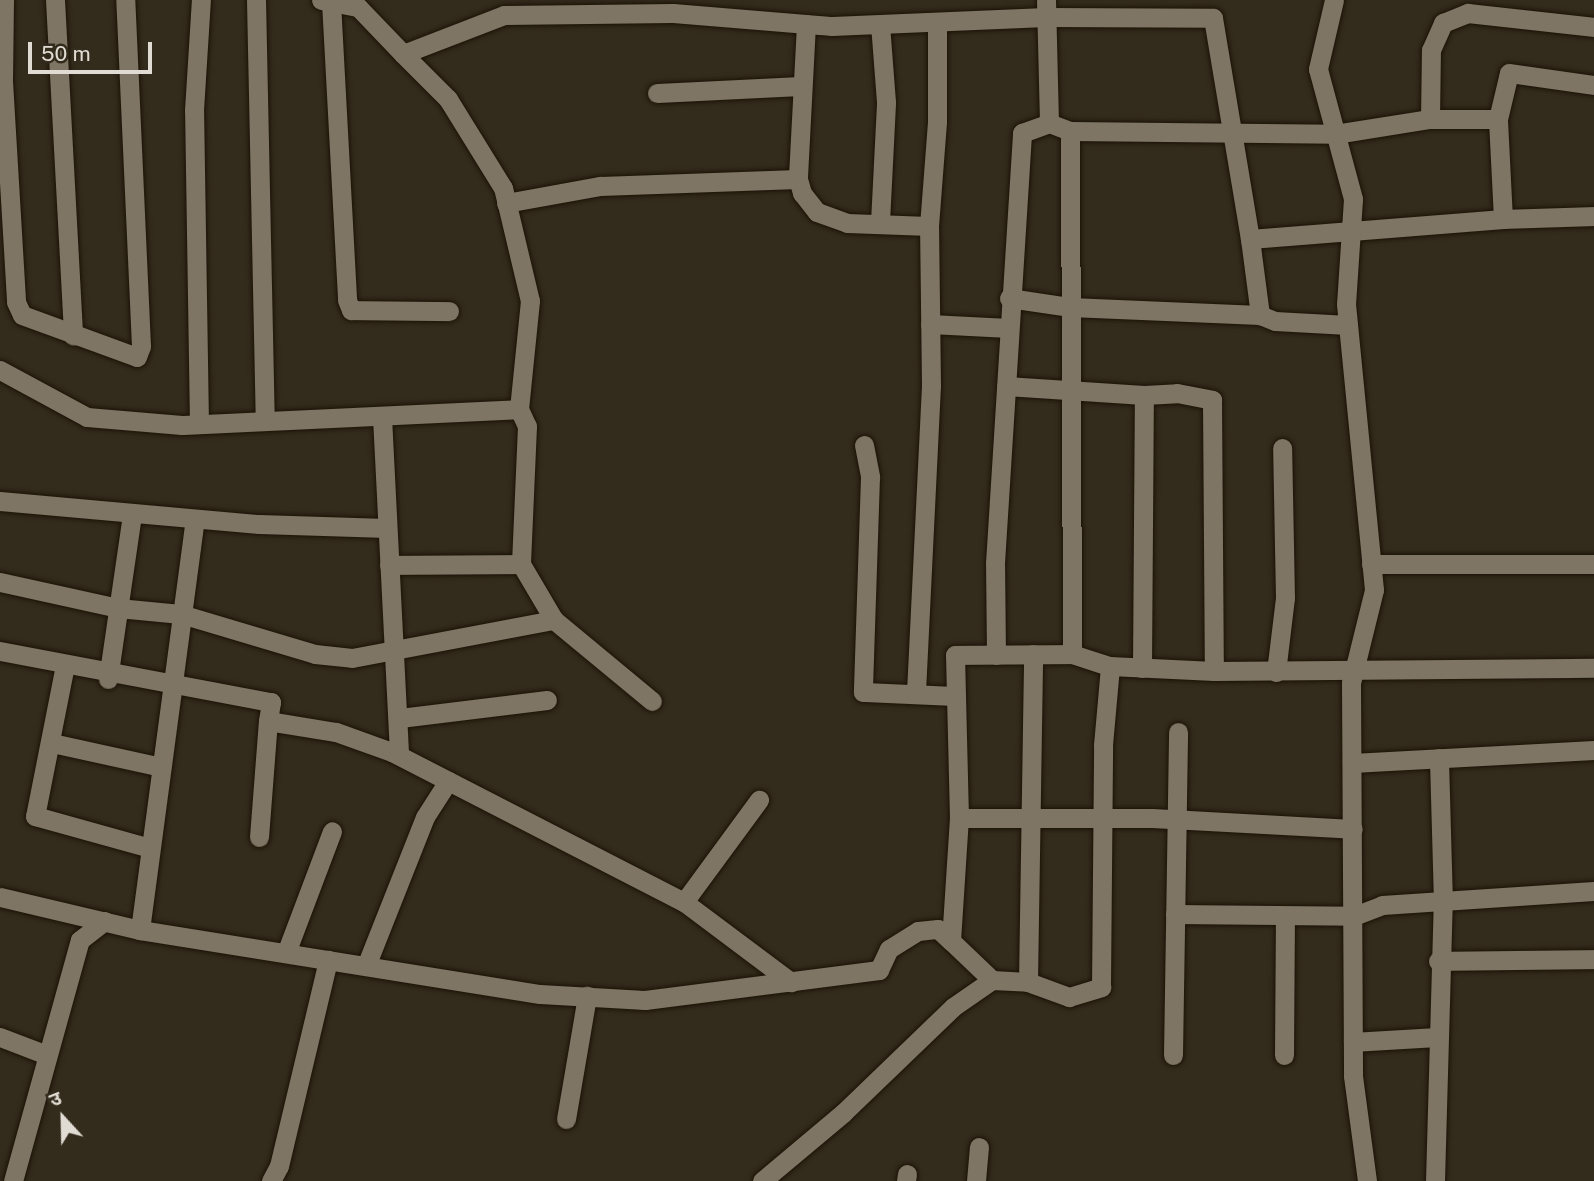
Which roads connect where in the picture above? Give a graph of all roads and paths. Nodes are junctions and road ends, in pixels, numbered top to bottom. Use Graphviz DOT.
graph roads {
  1 [pos="4,0"];
  2 [pos="55,0"];
  3 [pos="125,0"];
  4 [pos="201,0"];
  5 [pos="256,0"];
  6 [pos="1334,0"];
  7 [pos="326,1"];
  8 [pos="597,7"];
  9 [pos="694,7"];
  10 [pos="1046,8"];
  11 [pos="1171,9"];
  12 [pos="937,22"];
  13 [pos="806,24"];
  14 [pos="880,24"];
  15 [pos="1594,26"];
  16 [pos="403,54"];
  17 [pos="1,81"];
  18 [pos="1594,85"];
  19 [pos="801,86"];
  20 [pos="657,93"];
  21 [pos="1430,119"];
  22 [pos="1498,119"];
  23 [pos="1049,123"];
  24 [pos="1070,131"];
  25 [pos="1230,134"];
  26 [pos="1335,134"];
  27 [pos="798,179"];
  28 [pos="506,202"];
  29 [pos="1594,216"];
  30 [pos="1503,219"];
  31 [pos="880,222"];
  32 [pos="929,226"];
  33 [pos="1350,231"];
  34 [pos="1250,239"];
  35 [pos="1009,298"];
  36 [pos="1070,307"];
  37 [pos="449,311"];
  38 [pos="1260,315"];
  39 [pos="930,324"];
  40 [pos="1348,326"];
  41 [pos="1009,328"];
  42 [pos="73,336"];
  43 [pos="0,370"];
  44 [pos="1006,386"];
  45 [pos="1071,392"];
  46 [pos="1144,395"];
  47 [pos="519,409"];
  48 [pos="382,417"];
  49 [pos="265,421"];
  50 [pos="199,424"];
  51 [pos="864,445"];
  52 [pos="1282,448"];
  53 [pos="0,501"];
  54 [pos="132,515"];
  55 [pos="195,520"];
  56 [pos="387,528"];
  57 [pos="521,564"];
  58 [pos="1371,564"];
  59 [pos="1594,564"];
  60 [pos="389,565"];
  61 [pos="0,582"];
  62 [pos="118,608"];
  63 [pos="181,614"];
  64 [pos="554,620"];
  65 [pos="395,647"];
  66 [pos="0,651"];
  67 [pos="1033,654"];
  68 [pos="1072,654"];
  69 [pos="996,655"];
  70 [pos="65,665"];
  71 [pos="1110,666"];
  72 [pos="1142,667"];
  73 [pos="1594,668"];
  74 [pos="1354,670"];
  75 [pos="1214,671"];
  76 [pos="1276,672"];
  77 [pos="108,676"];
  78 [pos="171,687"];
  79 [pos="916,692"];
  80 [pos="956,696"];
  81 [pos="547,700"];
  82 [pos="653,701"];
  83 [pos="400,718"];
  84 [pos="268,721"];
  85 [pos="1178,732"];
  86 [pos="52,743"];
  87 [pos="1594,750"];
  88 [pos="398,755"];
  89 [pos="1439,758"];
  90 [pos="1352,763"];
  91 [pos="161,766"];
  92 [pos="448,781"];
  93 [pos="759,800"];
  94 [pos="959,818"];
  95 [pos="1031,818"];
  96 [pos="1102,818"];
  97 [pos="1177,819"];
  98 [pos="1353,829"];
  99 [pos="332,831"];
  100 [pos="259,837"];
  101 [pos="150,848"];
  102 [pos="1594,891"];
  103 [pos="0,897"];
  104 [pos="684,902"];
  105 [pos="1443,904"];
  106 [pos="1175,914"];
  107 [pos="1354,916"];
  108 [pos="1285,918"];
  109 [pos="104,922"];
  110 [pos="140,930"];
  111 [pos="951,941"];
  112 [pos="286,953"];
  113 [pos="1594,959"];
  114 [pos="328,960"];
  115 [pos="1438,961"];
  116 [pos="366,966"];
  117 [pos="992,980"];
  118 [pos="791,982"];
  119 [pos="1028,982"];
  120 [pos="587,996"];
  121 [pos="0,1037"];
  122 [pos="1436,1037"];
  123 [pos="1353,1042"];
  124 [pos="47,1055"];
  125 [pos="1173,1055"];
  126 [pos="1284,1055"];
  127 [pos="566,1119"];
  128 [pos="979,1147"];
  129 [pos="13,1181"];
  130 [pos="271,1181"];
  131 [pos="762,1181"];
  132 [pos="976,1181"];
  133 [pos="1367,1181"];
  134 [pos="1435,1181"];
  1 -- 17 [label="street"];
  2 -- 42 [label="street"];
  3 -- 42 [label="street"];
  4 -- 50 [label="street"];
  5 -- 49 [label="street"];
  6 -- 26 [label="street"];
  7 -- 16 [label="street"];
  7 -- 37 [label="street"];
  8 -- 9 [label="street"];
  8 -- 16 [label="street"];
  9 -- 13 [label="street"];
  10 -- 11 [label="street"];
  10 -- 12 [label="street"];
  10 -- 23 [label="street"];
  11 -- 25 [label="street"];
  12 -- 14 [label="street"];
  12 -- 32 [label="street"];
  13 -- 14 [label="street"];
  13 -- 19 [label="street"];
  14 -- 31 [label="street"];
  15 -- 21 [label="street"];
  16 -- 28 [label="street"];
  17 -- 42 [label="street"];
  18 -- 22 [label="street"];
  19 -- 20 [label="street"];
  19 -- 27 [label="street"];
  21 -- 22 [label="street"];
  21 -- 26 [label="street"];
  22 -- 30 [label="street"];
  23 -- 24 [label="street"];
  23 -- 35 [label="street"];
  24 -- 25 [label="street"];
  24 -- 36 [label="street"];
  25 -- 26 [label="street"];
  25 -- 34 [label="street"];
  26 -- 33 [label="street"];
  27 -- 28 [label="street"];
  27 -- 31 [label="street"];
  28 -- 47 [label="street"];
  29 -- 30 [label="street"];
  30 -- 33 [label="street"];
  31 -- 32 [label="street"];
  32 -- 39 [label="street"];
  33 -- 34 [label="street"];
  33 -- 40 [label="street"];
  34 -- 38 [label="street"];
  35 -- 36 [label="street"];
  35 -- 41 [label="street"];
  36 -- 38 [label="street"];
  36 -- 45 [label="street"];
  38 -- 40 [label="street"];
  39 -- 41 [label="street"];
  39 -- 79 [label="street"];
  40 -- 58 [label="street"];
  41 -- 44 [label="street"];
  43 -- 50 [label="street"];
  44 -- 45 [label="street"];
  44 -- 69 [label="street"];
  45 -- 46 [label="street"];
  45 -- 68 [label="street"];
  46 -- 72 [label="street"];
  46 -- 75 [label="street"];
  47 -- 48 [label="street"];
  47 -- 57 [label="street"];
  48 -- 49 [label="street"];
  48 -- 56 [label="street"];
  49 -- 50 [label="street"];
  51 -- 79 [label="street"];
  52 -- 76 [label="street"];
  53 -- 54 [label="street"];
  54 -- 55 [label="street"];
  54 -- 62 [label="street"];
  55 -- 56 [label="street"];
  55 -- 63 [label="street"];
  56 -- 60 [label="street"];
  57 -- 60 [label="street"];
  57 -- 64 [label="street"];
  58 -- 59 [label="street"];
  58 -- 74 [label="street"];
  60 -- 65 [label="street"];
  61 -- 62 [label="street"];
  62 -- 63 [label="street"];
  62 -- 77 [label="street"];
  63 -- 65 [label="street"];
  63 -- 78 [label="street"];
  64 -- 65 [label="street"];
  64 -- 82 [label="street"];
  65 -- 83 [label="street"];
  66 -- 70 [label="street"];
  67 -- 68 [label="street"];
  67 -- 69 [label="street"];
  67 -- 95 [label="street"];
  68 -- 71 [label="street"];
  69 -- 80 [label="street"];
  70 -- 77 [label="street"];
  70 -- 86 [label="street"];
  71 -- 72 [label="street"];
  71 -- 96 [label="street"];
  72 -- 75 [label="street"];
  73 -- 74 [label="street"];
  74 -- 76 [label="street"];
  74 -- 90 [label="street"];
  75 -- 76 [label="street"];
  77 -- 78 [label="street"];
  78 -- 84 [label="street"];
  78 -- 91 [label="street"];
  79 -- 80 [label="street"];
  80 -- 94 [label="street"];
  81 -- 83 [label="street"];
  83 -- 88 [label="street"];
  84 -- 88 [label="street"];
  84 -- 100 [label="street"];
  85 -- 97 [label="street"];
  86 -- 91 [label="street"];
  86 -- 101 [label="street"];
  87 -- 89 [label="street"];
  88 -- 92 [label="street"];
  89 -- 90 [label="street"];
  89 -- 105 [label="street"];
  90 -- 98 [label="street"];
  91 -- 101 [label="street"];
  92 -- 104 [label="street"];
  92 -- 116 [label="street"];
  93 -- 104 [label="street"];
  94 -- 95 [label="street"];
  94 -- 111 [label="street"];
  95 -- 96 [label="street"];
  95 -- 119 [label="street"];
  96 -- 97 [label="street"];
  96 -- 119 [label="street"];
  97 -- 98 [label="street"];
  97 -- 106 [label="street"];
  98 -- 107 [label="street"];
  99 -- 112 [label="street"];
  101 -- 110 [label="street"];
  102 -- 105 [label="street"];
  103 -- 109 [label="street"];
  104 -- 118 [label="street"];
  105 -- 107 [label="street"];
  105 -- 115 [label="street"];
  106 -- 108 [label="street"];
  106 -- 125 [label="street"];
  107 -- 108 [label="street"];
  107 -- 123 [label="street"];
  108 -- 126 [label="street"];
  109 -- 110 [label="street"];
  109 -- 124 [label="street"];
  110 -- 112 [label="street"];
  111 -- 117 [label="street"];
  111 -- 118 [label="street"];
  112 -- 114 [label="street"];
  113 -- 115 [label="street"];
  114 -- 116 [label="street"];
  114 -- 130 [label="street"];
  115 -- 122 [label="street"];
  116 -- 120 [label="street"];
  117 -- 119 [label="street"];
  117 -- 131 [label="street"];
  118 -- 120 [label="street"];
  120 -- 127 [label="street"];
  121 -- 124 [label="street"];
  122 -- 123 [label="street"];
  122 -- 134 [label="street"];
  123 -- 133 [label="street"];
  124 -- 129 [label="street"];
  128 -- 132 [label="street"];
}
